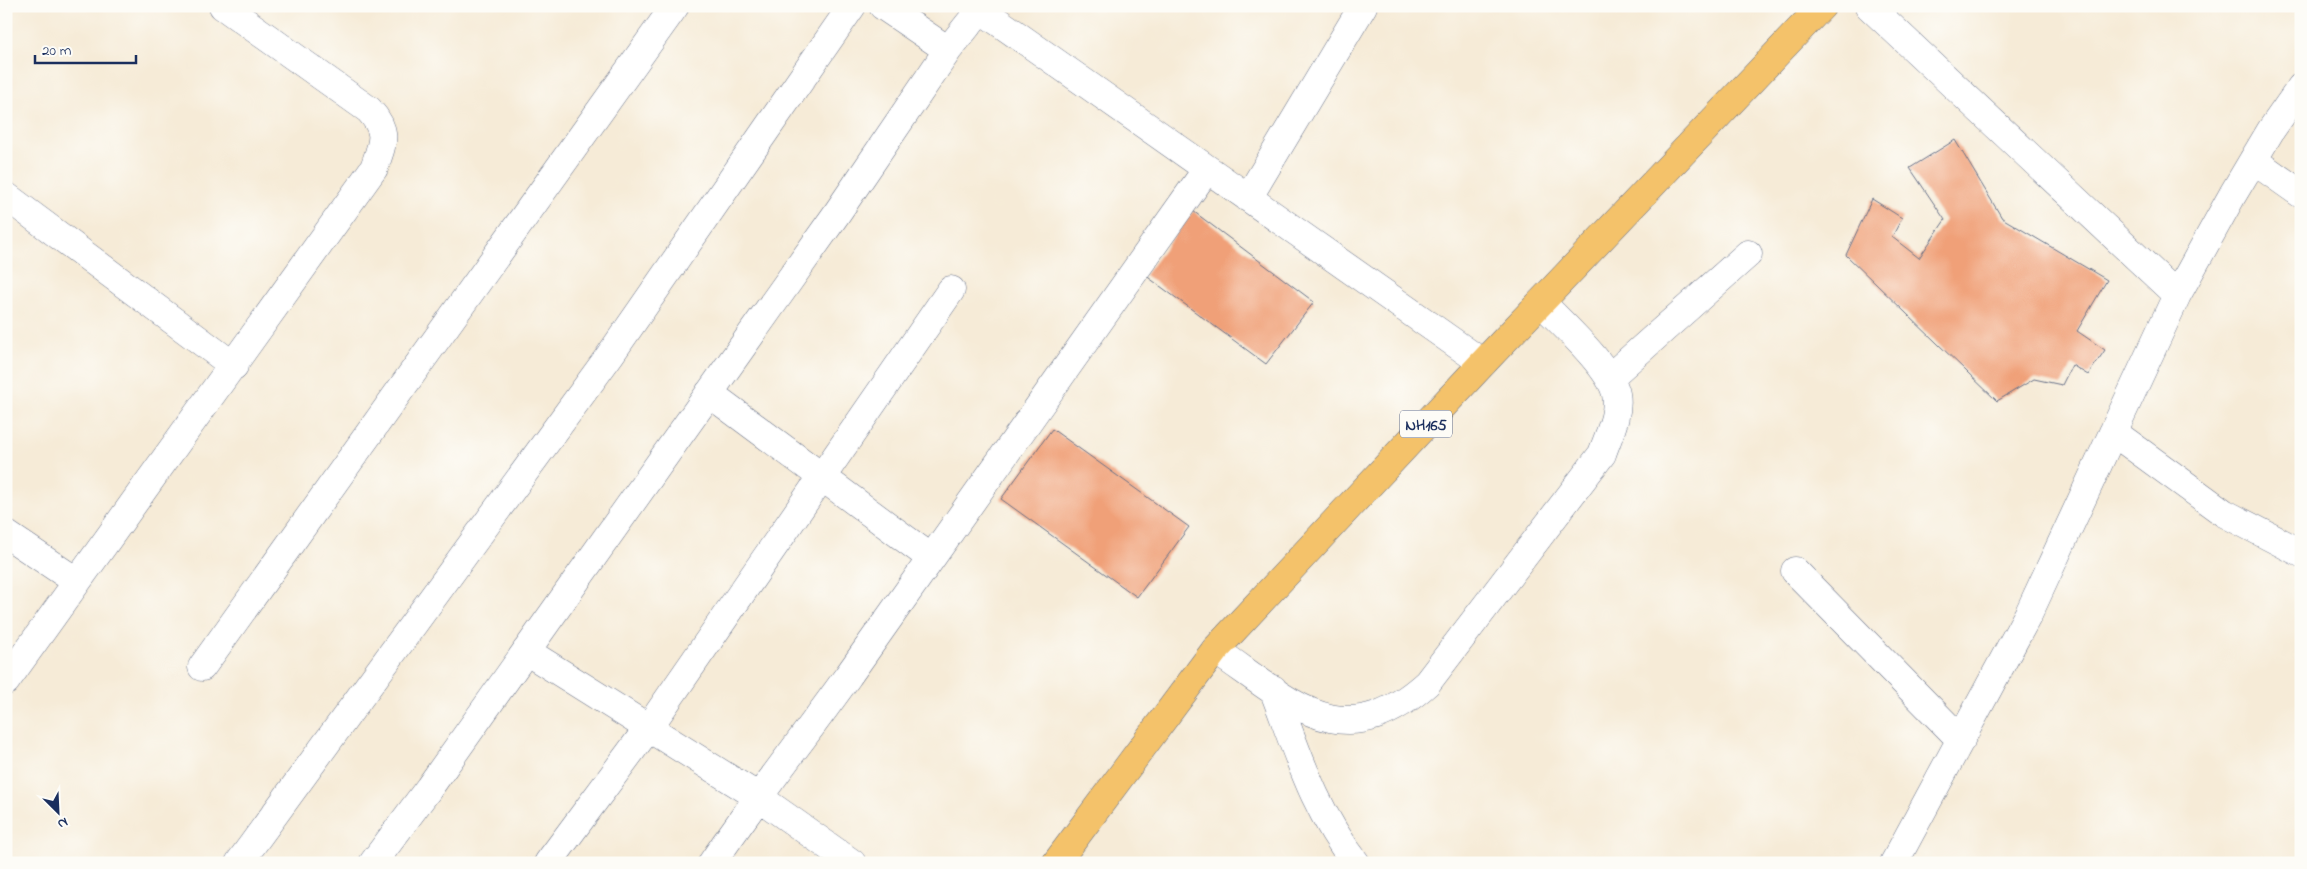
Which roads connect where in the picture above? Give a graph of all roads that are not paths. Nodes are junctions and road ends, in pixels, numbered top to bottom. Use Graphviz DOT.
graph roads {
  1 [pos="223,6"];
  2 [pos="675,6"];
  3 [pos="852,6"];
  4 [pos="883,6"];
  5 [pos="1363,6"];
  6 [pos="1822,6"];
  7 [pos="1869,6"];
  8 [pos="982,8"];
  9 [pos="948,50"];
  10 [pos="2301,87"];
  11 [pos="2253,160"];
  12 [pos="1207,169"];
  13 [pos="2301,194"];
  14 [pos="6,196"];
  15 [pos="1248,198"];
  16 [pos="1748,254"];
  17 [pos="951,290"];
  18 [pos="2177,295"];
  19 [pos="1541,302"];
  20 [pos="1483,363"];
  21 [pos="234,366"];
  22 [pos="1609,378"];
  23 [pos="709,393"];
  24 [pos="2114,432"];
  25 [pos="822,476"];
  26 [pos="6,534"];
  27 [pos="2301,553"];
  28 [pos="931,558"];
  29 [pos="1795,571"];
  30 [pos="76,581"];
  31 [pos="1214,650"];
  32 [pos="526,651"];
  33 [pos="202,667"];
  34 [pos="6,681"];
  35 [pos="1273,689"];
  36 [pos="649,728"];
  37 [pos="1961,740"];
  38 [pos="757,796"];
  39 [pos="239,863"];
  40 [pos="373,863"];
  41 [pos="548,863"];
  42 [pos="712,863"];
  43 [pos="852,863"];
  44 [pos="1056,863"];
  45 [pos="1356,863"];
  46 [pos="1894,863"];
  1 -- 21 [label="street"];
  2 -- 33 [label="street"];
  3 -- 39 [label="street"];
  4 -- 9 [label="street"];
  5 -- 15 [label="street"];
  6 -- 19 [label="highway, NH165"];
  7 -- 18 [label="street"];
  8 -- 9 [label="street"];
  8 -- 12 [label="street"];
  9 -- 23 [label="street"];
  10 -- 11 [label="street"];
  11 -- 13 [label="street"];
  11 -- 18 [label="street"];
  12 -- 15 [label="street"];
  12 -- 28 [label="street"];
  14 -- 21 [label="street"];
  15 -- 20 [label="street"];
  16 -- 22 [label="street"];
  17 -- 25 [label="street"];
  18 -- 24 [label="street"];
  19 -- 20 [label="highway, NH165"];
  19 -- 22 [label="street"];
  20 -- 31 [label="highway, NH165"];
  21 -- 30 [label="street"];
  22 -- 35 [label="street"];
  23 -- 25 [label="street"];
  23 -- 32 [label="street"];
  24 -- 27 [label="street"];
  24 -- 37 [label="street"];
  25 -- 28 [label="street"];
  25 -- 36 [label="street"];
  26 -- 30 [label="street"];
  28 -- 38 [label="street"];
  29 -- 37 [label="street"];
  30 -- 34 [label="street"];
  31 -- 35 [label="street"];
  31 -- 44 [label="highway, NH165"];
  32 -- 36 [label="street"];
  32 -- 40 [label="street"];
  35 -- 45 [label="street"];
  36 -- 38 [label="street"];
  36 -- 41 [label="street"];
  37 -- 46 [label="street"];
  38 -- 42 [label="street"];
  38 -- 43 [label="street"];
}
